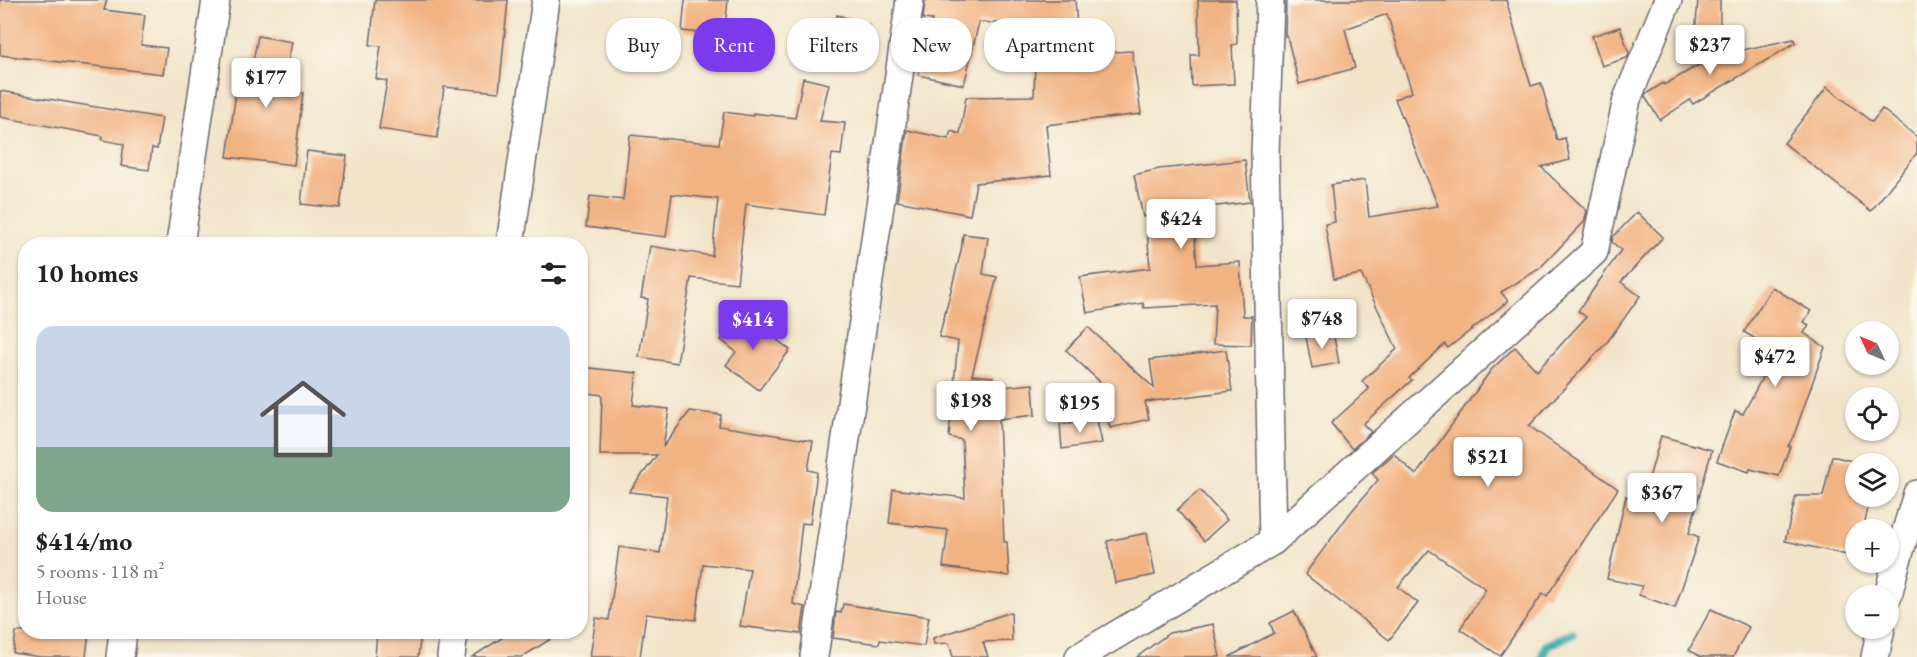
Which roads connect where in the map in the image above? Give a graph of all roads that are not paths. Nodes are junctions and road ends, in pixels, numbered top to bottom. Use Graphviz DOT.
graph roads {
  1 [pos="216,0"];
  2 [pos="546,0"];
  3 [pos="910,0"];
  4 [pos="1270,0"];
  5 [pos="1668,0"];
  6 [pos="181,237"];
  7 [pos="511,237"];
  8 [pos="1917,494"];
  9 [pos="1273,541"];
  10 [pos="1891,585"];
  11 [pos="122,639"];
  12 [pos="453,639"];
  13 [pos="1879,639"];
  14 [pos="120,657"];
  15 [pos="451,657"];
  16 [pos="814,657"];
  17 [pos="1079,657"];
  18 [pos="1875,657"];
  1 -- 6 [label="street"];
  2 -- 7 [label="street"];
  3 -- 16 [label="street"];
  4 -- 9 [label="street"];
  5 -- 9 [label="street"];
  8 -- 10 [label="street"];
  9 -- 17 [label="street"];
  11 -- 14 [label="street"];
  12 -- 15 [label="street"];
  13 -- 18 [label="street"];
}
